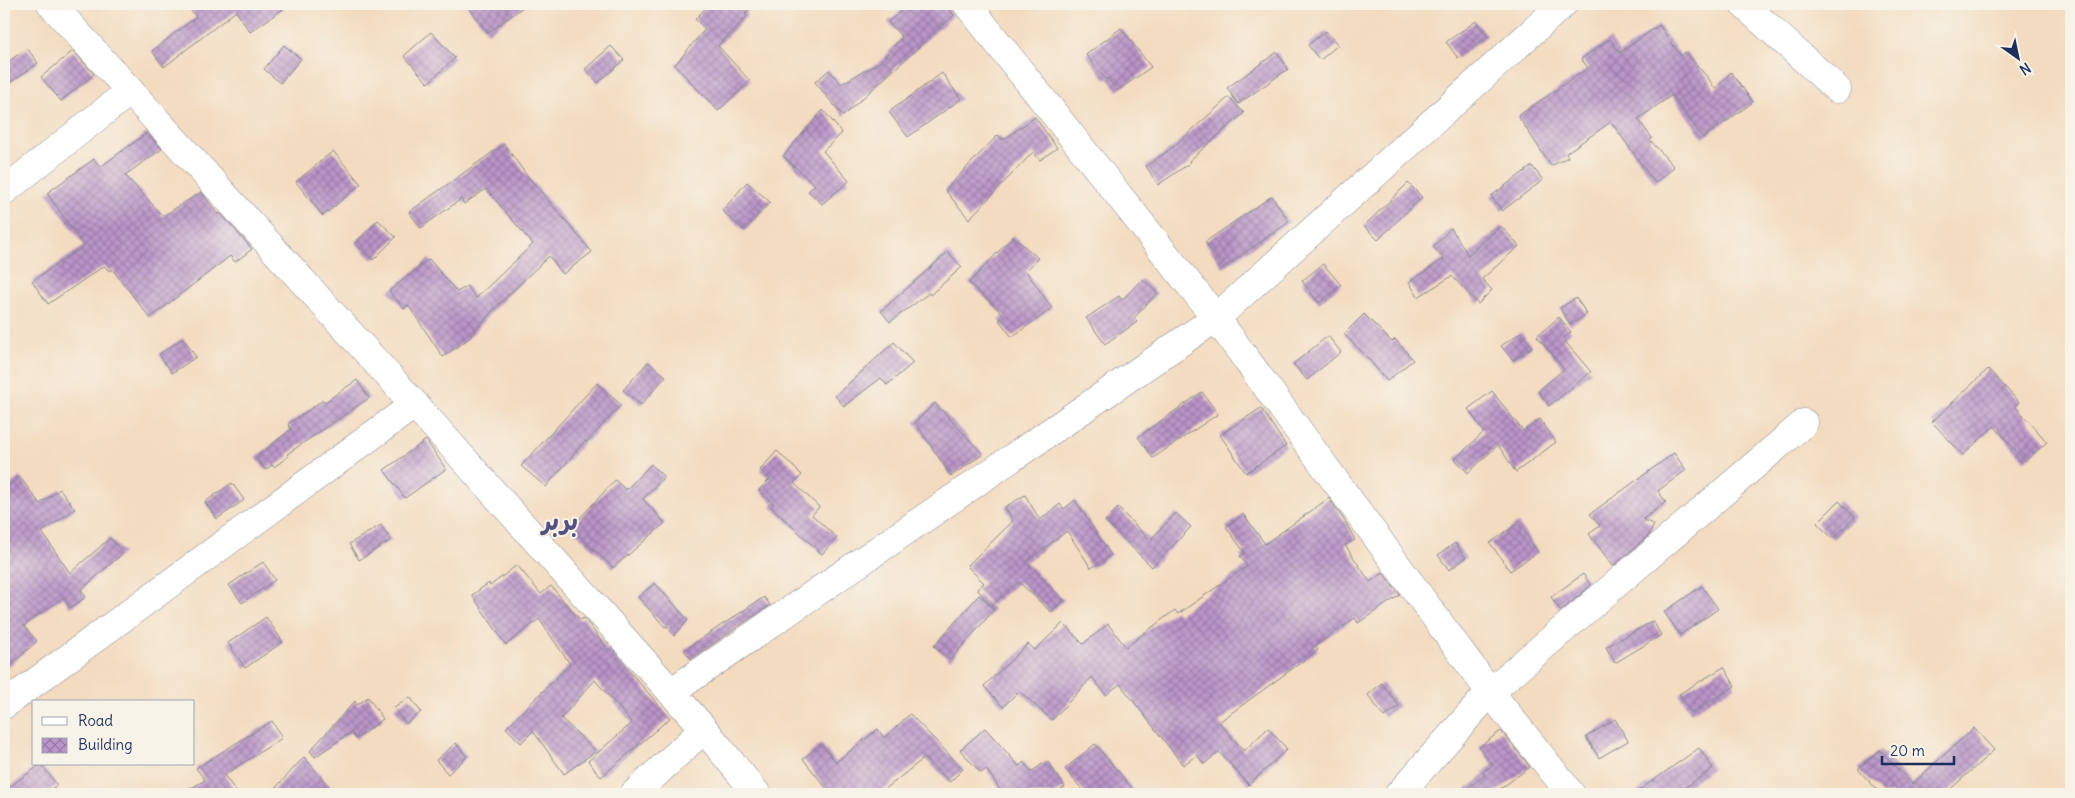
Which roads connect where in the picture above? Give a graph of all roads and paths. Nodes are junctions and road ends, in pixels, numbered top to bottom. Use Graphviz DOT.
graph roads {
  1 [pos="51,4"];
  2 [pos="967,4"];
  3 [pos="1563,4"];
  4 [pos="1743,4"];
  5 [pos="1837,88"];
  6 [pos="130,91"];
  7 [pos="4,191"];
  8 [pos="1216,318"];
  9 [pos="415,404"];
  10 [pos="1804,422"];
  11 [pos="671,692"];
  12 [pos="1490,692"];
  13 [pos="4,705"];
  14 [pos="704,729"];
  15 [pos="634,794"];
  16 [pos="757,794"];
  17 [pos="1399,794"];
  18 [pos="1570,794"];
  1 -- 6 [label="street"];
  2 -- 8 [label="street"];
  3 -- 8 [label="street"];
  4 -- 5 [label="street"];
  6 -- 7 [label="street"];
  6 -- 9 [label="street"];
  8 -- 11 [label="street"];
  8 -- 12 [label="street"];
  9 -- 11 [label="street"];
  9 -- 13 [label="street"];
  10 -- 12 [label="street"];
  11 -- 14 [label="street"];
  12 -- 17 [label="street"];
  12 -- 18 [label="street"];
  14 -- 15 [label="street"];
  14 -- 16 [label="street"];
}
